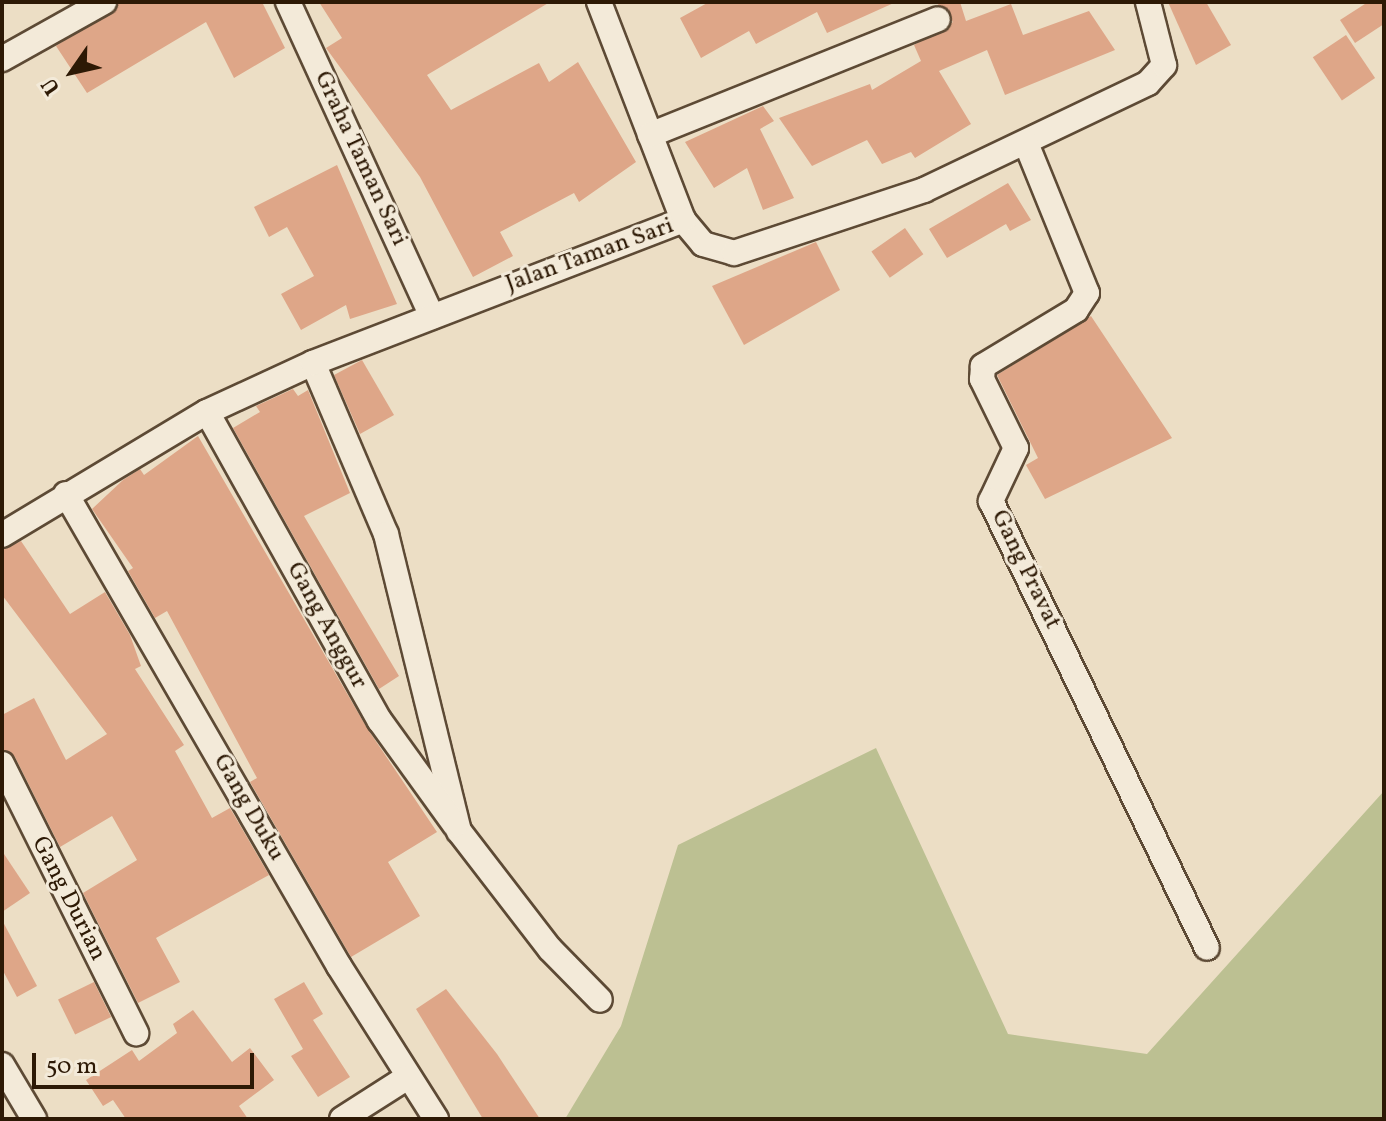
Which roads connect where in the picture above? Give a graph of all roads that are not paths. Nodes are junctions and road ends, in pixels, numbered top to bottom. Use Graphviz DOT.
graph roads {
  1 [pos="104,2"];
  2 [pos="288,2"];
  3 [pos="599,2"];
  4 [pos="1148,2"];
  5 [pos="938,19"];
  6 [pos="2,59"];
  7 [pos="650,135"];
  8 [pos="1026,143"];
  9 [pos="683,220"];
  10 [pos="432,317"];
  11 [pos="313,363"];
  12 [pos="207,412"];
  13 [pos="66,494"];
  14 [pos="2,535"];
  15 [pos="2,764"];
  16 [pos="459,831"];
  17 [pos="1207,948"];
  18 [pos="600,1000"];
  19 [pos="136,1033"];
  20 [pos="2,1065"];
  21 [pos="406,1078"];
  22 [pos="34,1119"];
  23 [pos="342,1119"];
  24 [pos="436,1119"];
  1 -- 6 [label="street"];
  2 -- 10 [label="street, Graha Taman Sari"];
  3 -- 7 [label="street"];
  4 -- 8 [label="street, Jalan Taman Sari"];
  5 -- 7 [label="street"];
  7 -- 9 [label="street"];
  8 -- 9 [label="street, Jalan Taman Sari"];
  8 -- 17 [label="street, Gang Pravat"];
  9 -- 10 [label="street, Jalan Taman Sari"];
  10 -- 11 [label="street, Jalan Taman Sari"];
  11 -- 12 [label="street, Jalan Taman Sari"];
  11 -- 16 [label="street"];
  12 -- 13 [label="street, Jalan Taman Sari"];
  12 -- 16 [label="street, Gang Anggur"];
  13 -- 14 [label="street, Jalan Taman Sari"];
  13 -- 21 [label="street, Gang Duku"];
  15 -- 19 [label="street, Gang Durian"];
  16 -- 18 [label="street, Gang Anggur"];
  20 -- 22 [label="street"];
  21 -- 23 [label="street"];
  21 -- 24 [label="street, Gang Duku"];
}
